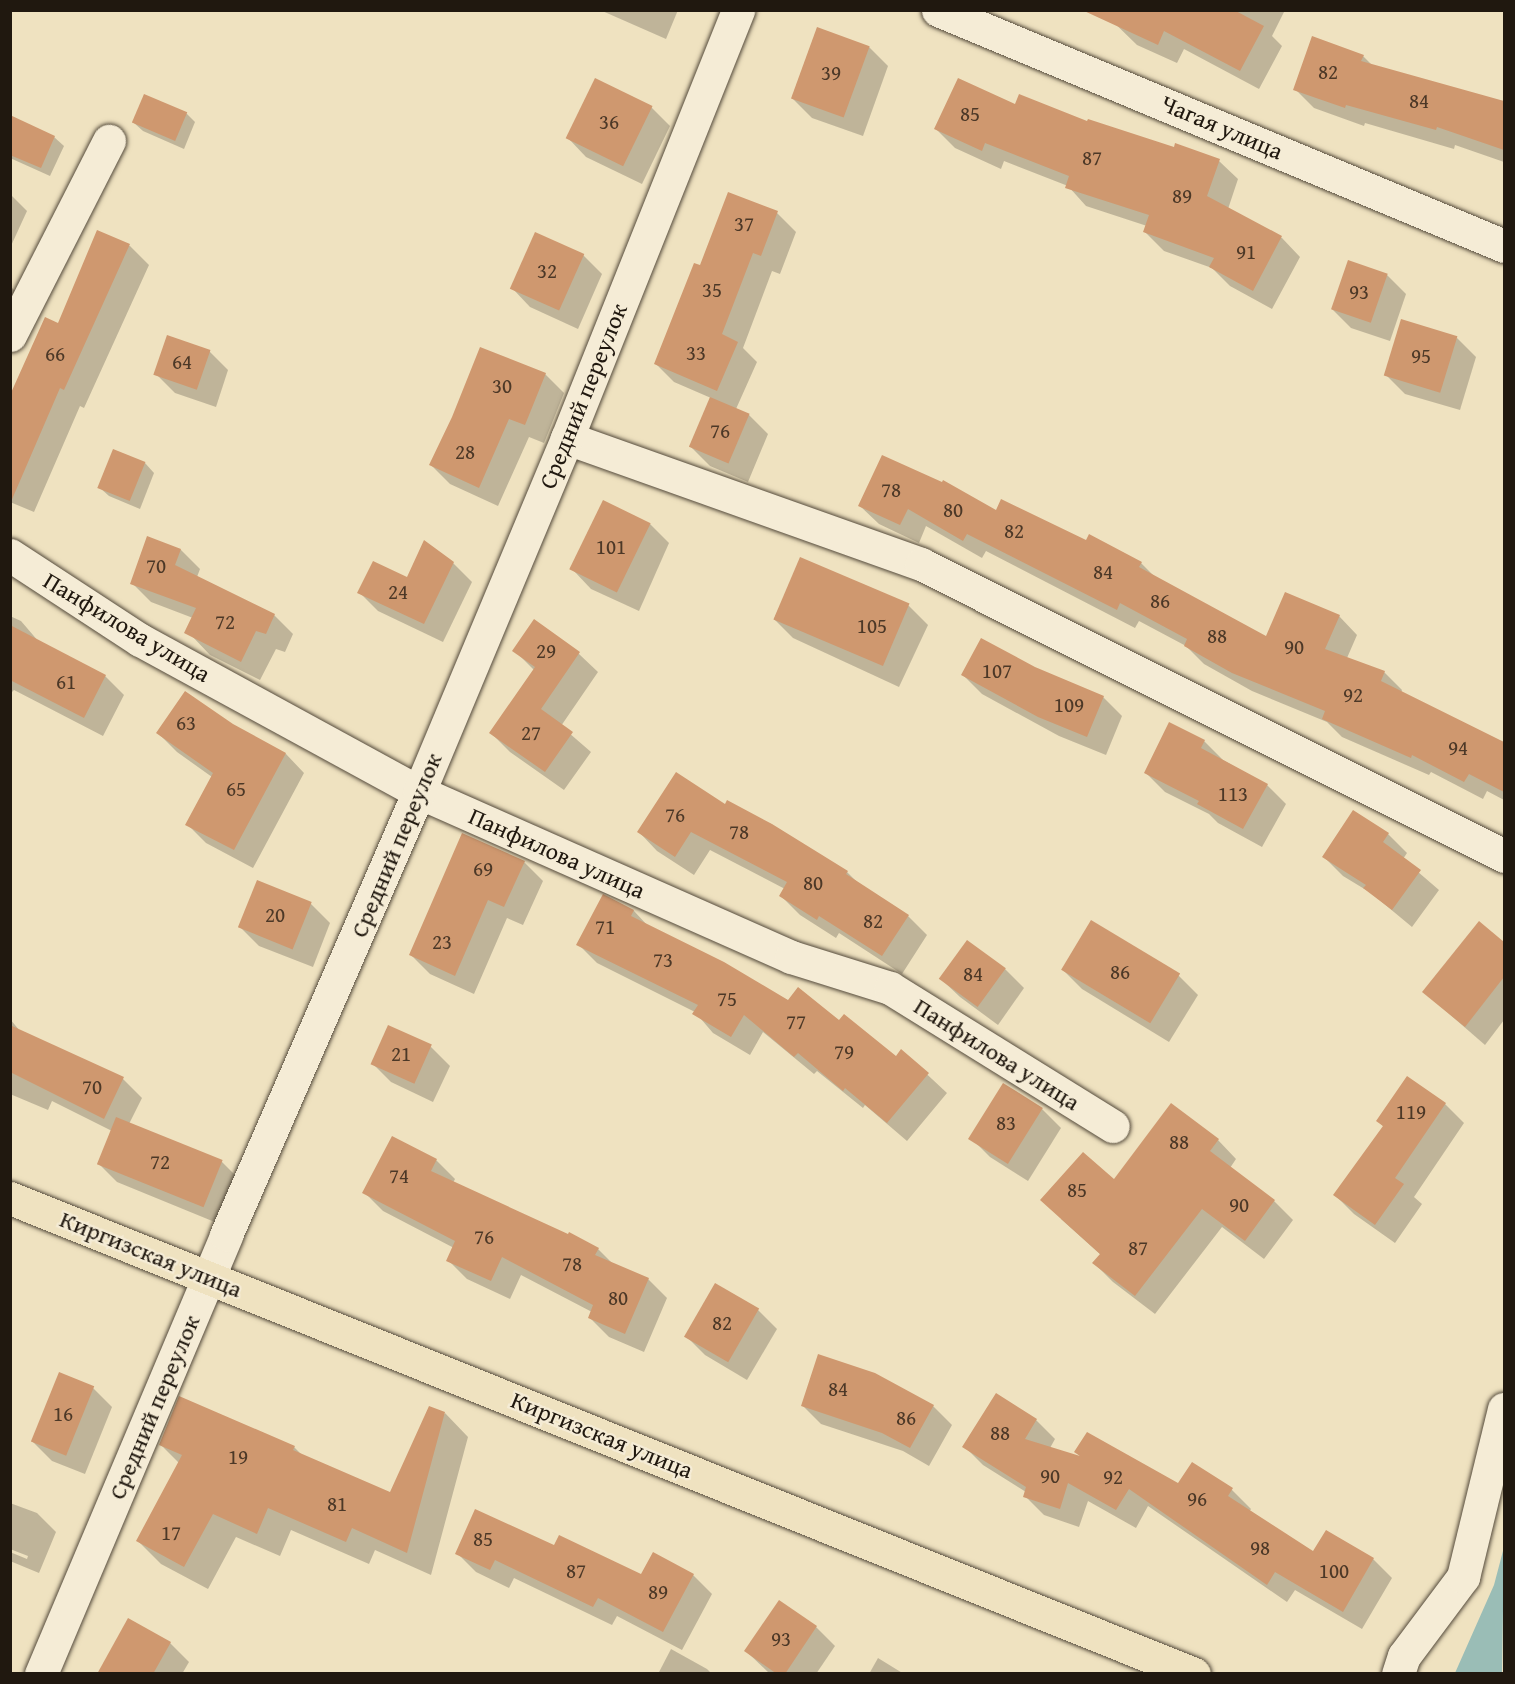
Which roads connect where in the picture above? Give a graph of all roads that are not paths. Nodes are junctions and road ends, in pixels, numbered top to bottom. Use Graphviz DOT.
graph roads {
  1 [pos="738,10"];
  2 [pos="938,10"];
  3 [pos="109,141"];
  4 [pos="1504,246"];
  5 [pos="10,335"];
  6 [pos="567,438"];
  7 [pos="10,555"];
  8 [pos="419,792"];
  9 [pos="1504,856"];
  10 [pos="1113,1126"];
  11 [pos="10,1198"];
  12 [pos="208,1277"];
  13 [pos="1504,1409"];
  14 [pos="41,1674"];
  15 [pos="1194,1674"];
  16 [pos="1398,1674"];
  1 -- 6 [label="street, Средний переулок"];
  2 -- 4 [label="street, Чагая улица"];
  3 -- 5 [label="street"];
  6 -- 8 [label="street, Средний переулок"];
  6 -- 9 [label="street"];
  7 -- 8 [label="street, Панфилова улица"];
  8 -- 10 [label="street, Панфилова улица"];
  8 -- 12 [label="street, Средний переулок"];
  11 -- 12 [label="main road, Киргизская улица"];
  12 -- 14 [label="street, Средний переулок"];
  12 -- 15 [label="main road, Киргизская улица"];
  13 -- 16 [label="street"];
}
